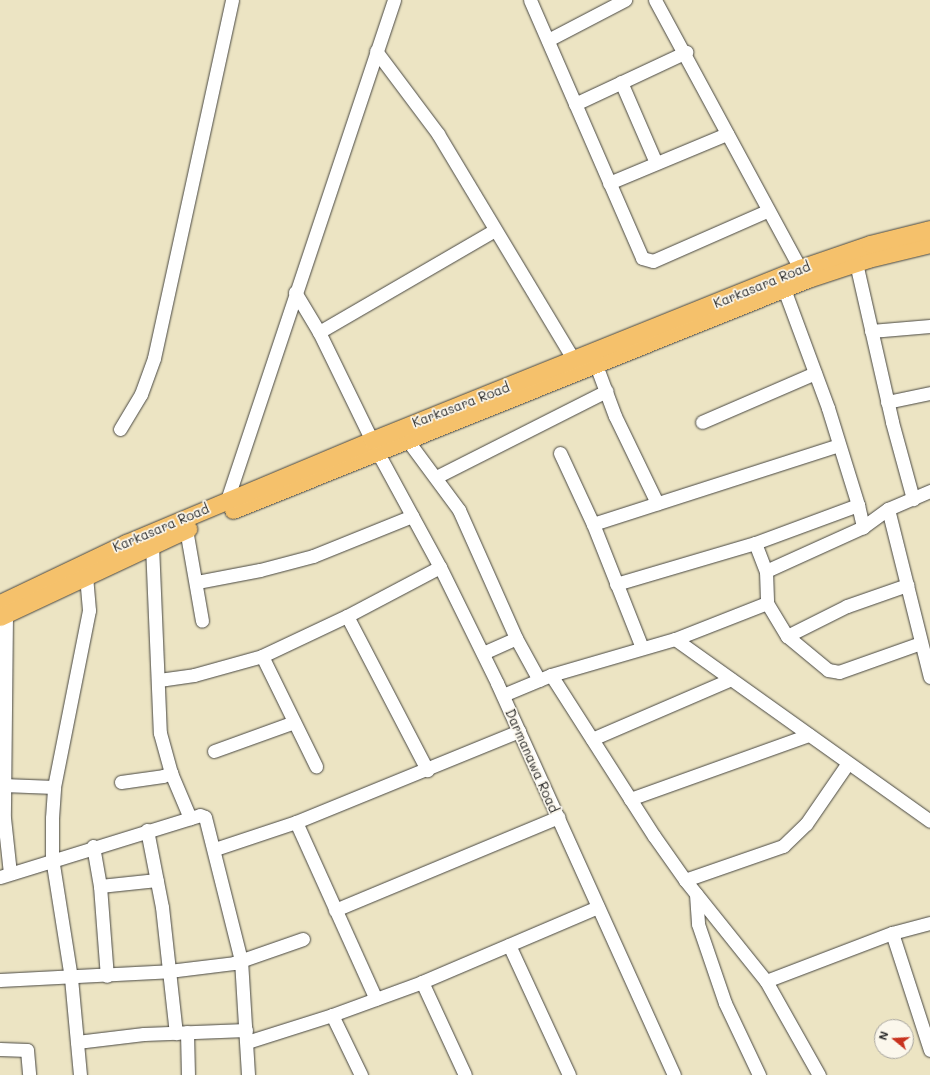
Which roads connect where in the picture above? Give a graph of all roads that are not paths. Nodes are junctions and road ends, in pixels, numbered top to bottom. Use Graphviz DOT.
graph roads {
  1 [pos="232,0"];
  2 [pos="394,0"];
  3 [pos="530,0"];
  4 [pos="625,0"];
  5 [pos="655,0"];
  6 [pos="548,40"];
  7 [pos="376,51"];
  8 [pos="686,52"];
  9 [pos="621,82"];
  10 [pos="576,104"];
  11 [pos="727,134"];
  12 [pos="656,163"];
  13 [pos="609,183"];
  14 [pos="767,211"];
  15 [pos="930,229"];
  16 [pos="495,230"];
  17 [pos="930,244"];
  18 [pos="856,263"];
  19 [pos="800,268"];
  20 [pos="784,289"];
  21 [pos="295,292"];
  22 [pos="755,294"];
  23 [pos="930,326"];
  24 [pos="871,331"];
  25 [pos="319,332"];
  26 [pos="574,360"];
  27 [pos="596,365"];
  28 [pos="815,373"];
  29 [pos="606,391"];
  30 [pos="930,393"];
  31 [pos="887,402"];
  32 [pos="702,422"];
  33 [pos="120,429"];
  34 [pos="408,441"];
  35 [pos="839,445"];
  36 [pos="375,446"];
  37 [pos="560,453"];
  38 [pos="436,477"];
  39 [pos="930,491"];
  40 [pos="913,499"];
  41 [pos="227,500"];
  42 [pos="657,503"];
  43 [pos="858,505"];
  44 [pos="888,509"];
  45 [pos="412,516"];
  46 [pos="593,524"];
  47 [pos="863,527"];
  48 [pos="186,530"];
  49 [pos="755,543"];
  50 [pos="152,545"];
  51 [pos="440,567"];
  52 [pos="766,572"];
  53 [pos="86,575"];
  54 [pos="197,582"];
  55 [pos="616,584"];
  56 [pos="907,586"];
  57 [pos="767,603"];
  58 [pos="2,611"];
  59 [pos="347,616"];
  60 [pos="202,621"];
  61 [pos="787,636"];
  62 [pos="516,638"];
  63 [pos="675,639"];
  64 [pos="921,643"];
  65 [pos="642,648"];
  66 [pos="482,653"];
  67 [pos="262,656"];
  68 [pos="551,675"];
  69 [pos="930,678"];
  70 [pos="731,679"];
  71 [pos="159,680"];
  72 [pos="539,680"];
  73 [pos="503,695"];
  74 [pos="294,722"];
  75 [pos="519,730"];
  76 [pos="809,736"];
  77 [pos="2,739"];
  78 [pos="592,739"];
  79 [pos="214,751"];
  80 [pos="848,763"];
  81 [pos="316,766"];
  82 [pos="427,770"];
  83 [pos="171,773"];
  84 [pos="121,782"];
  85 [pos="3,785"];
  86 [pos="54,787"];
  87 [pos="630,799"];
  88 [pos="558,817"];
  89 [pos="2,818"];
  90 [pos="190,818"];
  91 [pos="930,821"];
  92 [pos="296,822"];
  93 [pos="146,830"];
  94 [pos="93,846"];
  95 [pos="215,849"];
  96 [pos="52,858"];
  97 [pos="5,875"];
  98 [pos="157,880"];
  99 [pos="685,880"];
  100 [pos="100,886"];
  101 [pos="696,894"];
  102 [pos="598,907"];
  103 [pos="335,910"];
  104 [pos="930,923"];
  105 [pos="892,933"];
  106 [pos="303,939"];
  107 [pos="509,945"];
  108 [pos="241,960"];
  109 [pos="169,971"];
  110 [pos="106,976"];
  111 [pos="71,978"];
  112 [pos="0,980"];
  113 [pos="766,981"];
  114 [pos="422,982"];
  115 [pos="376,999"];
  116 [pos="332,1015"];
  117 [pos="181,1032"];
  118 [pos="246,1036"];
  119 [pos="77,1042"];
  120 [pos="0,1049"];
  121 [pos="930,1050"];
  122 [pos="29,1075"];
  123 [pos="80,1075"];
  124 [pos="188,1075"];
  125 [pos="248,1075"];
  126 [pos="361,1075"];
  127 [pos="465,1075"];
  128 [pos="569,1075"];
  129 [pos="674,1075"];
  130 [pos="758,1075"];
  131 [pos="819,1075"];
  1 -- 33 [label="street"];
  2 -- 7 [label="street"];
  3 -- 6 [label="street"];
  4 -- 6 [label="street"];
  5 -- 8 [label="street"];
  6 -- 10 [label="street"];
  7 -- 16 [label="street"];
  7 -- 21 [label="street"];
  8 -- 9 [label="street"];
  8 -- 11 [label="street"];
  9 -- 10 [label="street"];
  9 -- 12 [label="street"];
  10 -- 13 [label="street"];
  11 -- 12 [label="street"];
  11 -- 14 [label="street"];
  12 -- 13 [label="street"];
  13 -- 14 [label="street"];
  14 -- 19 [label="street"];
  15 -- 19 [label="main road, Karkasara Road"];
  16 -- 25 [label="street"];
  16 -- 26 [label="street"];
  17 -- 18 [label="main road, Karkasara Road"];
  18 -- 20 [label="main road, Karkasara Road"];
  18 -- 24 [label="street"];
  19 -- 22 [label="main road, Karkasara Road"];
  20 -- 22 [label="main road, Karkasara Road"];
  20 -- 28 [label="street"];
  21 -- 25 [label="street, Darmanawa Road"];
  21 -- 41 [label="street"];
  22 -- 26 [label="main road, Karkasara Road"];
  22 -- 27 [label="main road, Karkasara Road"];
  23 -- 24 [label="street"];
  24 -- 31 [label="street"];
  25 -- 36 [label="street, Darmanawa Road"];
  26 -- 36 [label="main road, Karkasara Road"];
  27 -- 29 [label="street"];
  27 -- 34 [label="main road, Karkasara Road"];
  28 -- 32 [label="street"];
  28 -- 35 [label="street"];
  29 -- 38 [label="street"];
  29 -- 42 [label="street"];
  30 -- 31 [label="street"];
  31 -- 40 [label="street"];
  34 -- 36 [label="main road, Karkasara Road"];
  34 -- 38 [label="street"];
  35 -- 42 [label="street"];
  35 -- 43 [label="street"];
  36 -- 41 [label="main road, Karkasara Road"];
  36 -- 45 [label="street, Darmanawa Road"];
  36 -- 48 [label="main road, Karkasara Road"];
  37 -- 46 [label="street"];
  38 -- 62 [label="street"];
  39 -- 40 [label="street"];
  40 -- 44 [label="street"];
  41 -- 58 [label="main road, Karkasara Road"];
  42 -- 46 [label="street"];
  43 -- 47 [label="street"];
  43 -- 49 [label="street"];
  44 -- 47 [label="street"];
  44 -- 56 [label="street"];
  45 -- 51 [label="street, Darmanawa Road"];
  45 -- 54 [label="street"];
  46 -- 55 [label="street"];
  47 -- 52 [label="street"];
  48 -- 50 [label="main road, Karkasara Road"];
  48 -- 54 [label="street"];
  49 -- 52 [label="street"];
  49 -- 55 [label="street"];
  50 -- 53 [label="main road, Karkasara Road"];
  50 -- 71 [label="street"];
  51 -- 59 [label="street"];
  51 -- 66 [label="street, Darmanawa Road"];
  52 -- 57 [label="street"];
  53 -- 58 [label="main road, Karkasara Road"];
  53 -- 86 [label="street"];
  54 -- 60 [label="street"];
  55 -- 65 [label="street"];
  56 -- 61 [label="street"];
  56 -- 64 [label="street"];
  57 -- 61 [label="street"];
  57 -- 63 [label="street"];
  58 -- 77 [label="street"];
  59 -- 67 [label="street"];
  59 -- 82 [label="street"];
  61 -- 64 [label="street"];
  62 -- 66 [label="street"];
  62 -- 72 [label="street"];
  63 -- 65 [label="street"];
  63 -- 70 [label="street"];
  64 -- 69 [label="street"];
  65 -- 68 [label="street"];
  66 -- 73 [label="street, Darmanawa Road"];
  67 -- 71 [label="street"];
  67 -- 74 [label="street"];
  68 -- 72 [label="street"];
  68 -- 78 [label="street"];
  70 -- 76 [label="street"];
  70 -- 78 [label="street"];
  71 -- 83 [label="street"];
  72 -- 73 [label="street"];
  73 -- 75 [label="street, Darmanawa Road"];
  74 -- 79 [label="street"];
  74 -- 81 [label="street"];
  75 -- 82 [label="street"];
  75 -- 88 [label="street, Darmanawa Road"];
  76 -- 80 [label="street"];
  76 -- 87 [label="street"];
  77 -- 85 [label="street"];
  78 -- 87 [label="street"];
  80 -- 91 [label="street"];
  80 -- 99 [label="street"];
  82 -- 92 [label="street"];
  83 -- 84 [label="street"];
  83 -- 90 [label="street"];
  85 -- 86 [label="street"];
  85 -- 89 [label="street"];
  86 -- 96 [label="street"];
  87 -- 99 [label="street"];
  88 -- 102 [label="street, Darmanawa Road"];
  88 -- 103 [label="street"];
  89 -- 97 [label="street"];
  90 -- 93 [label="street"];
  90 -- 95 [label="street"];
  92 -- 95 [label="street"];
  92 -- 103 [label="street"];
  93 -- 94 [label="street"];
  93 -- 98 [label="street"];
  94 -- 96 [label="street"];
  94 -- 100 [label="street"];
  95 -- 108 [label="street"];
  96 -- 97 [label="street"];
  96 -- 111 [label="street"];
  98 -- 100 [label="street"];
  98 -- 109 [label="street"];
  99 -- 101 [label="street"];
  100 -- 110 [label="street"];
  101 -- 113 [label="street"];
  101 -- 130 [label="street"];
  102 -- 107 [label="street"];
  102 -- 129 [label="street, Darmanawa Road"];
  103 -- 115 [label="street"];
  104 -- 105 [label="street"];
  105 -- 113 [label="street"];
  105 -- 121 [label="street"];
  106 -- 108 [label="street"];
  107 -- 114 [label="street"];
  107 -- 128 [label="street"];
  108 -- 109 [label="street"];
  108 -- 118 [label="street"];
  109 -- 110 [label="street"];
  109 -- 117 [label="street"];
  110 -- 111 [label="street"];
  111 -- 112 [label="street"];
  111 -- 119 [label="street"];
  113 -- 131 [label="street"];
  114 -- 115 [label="street"];
  114 -- 127 [label="street"];
  115 -- 116 [label="street"];
  116 -- 118 [label="street"];
  116 -- 126 [label="street"];
  117 -- 118 [label="street"];
  117 -- 119 [label="street"];
  117 -- 124 [label="street"];
  118 -- 125 [label="street"];
  119 -- 123 [label="street"];
  120 -- 122 [label="street"];
}
